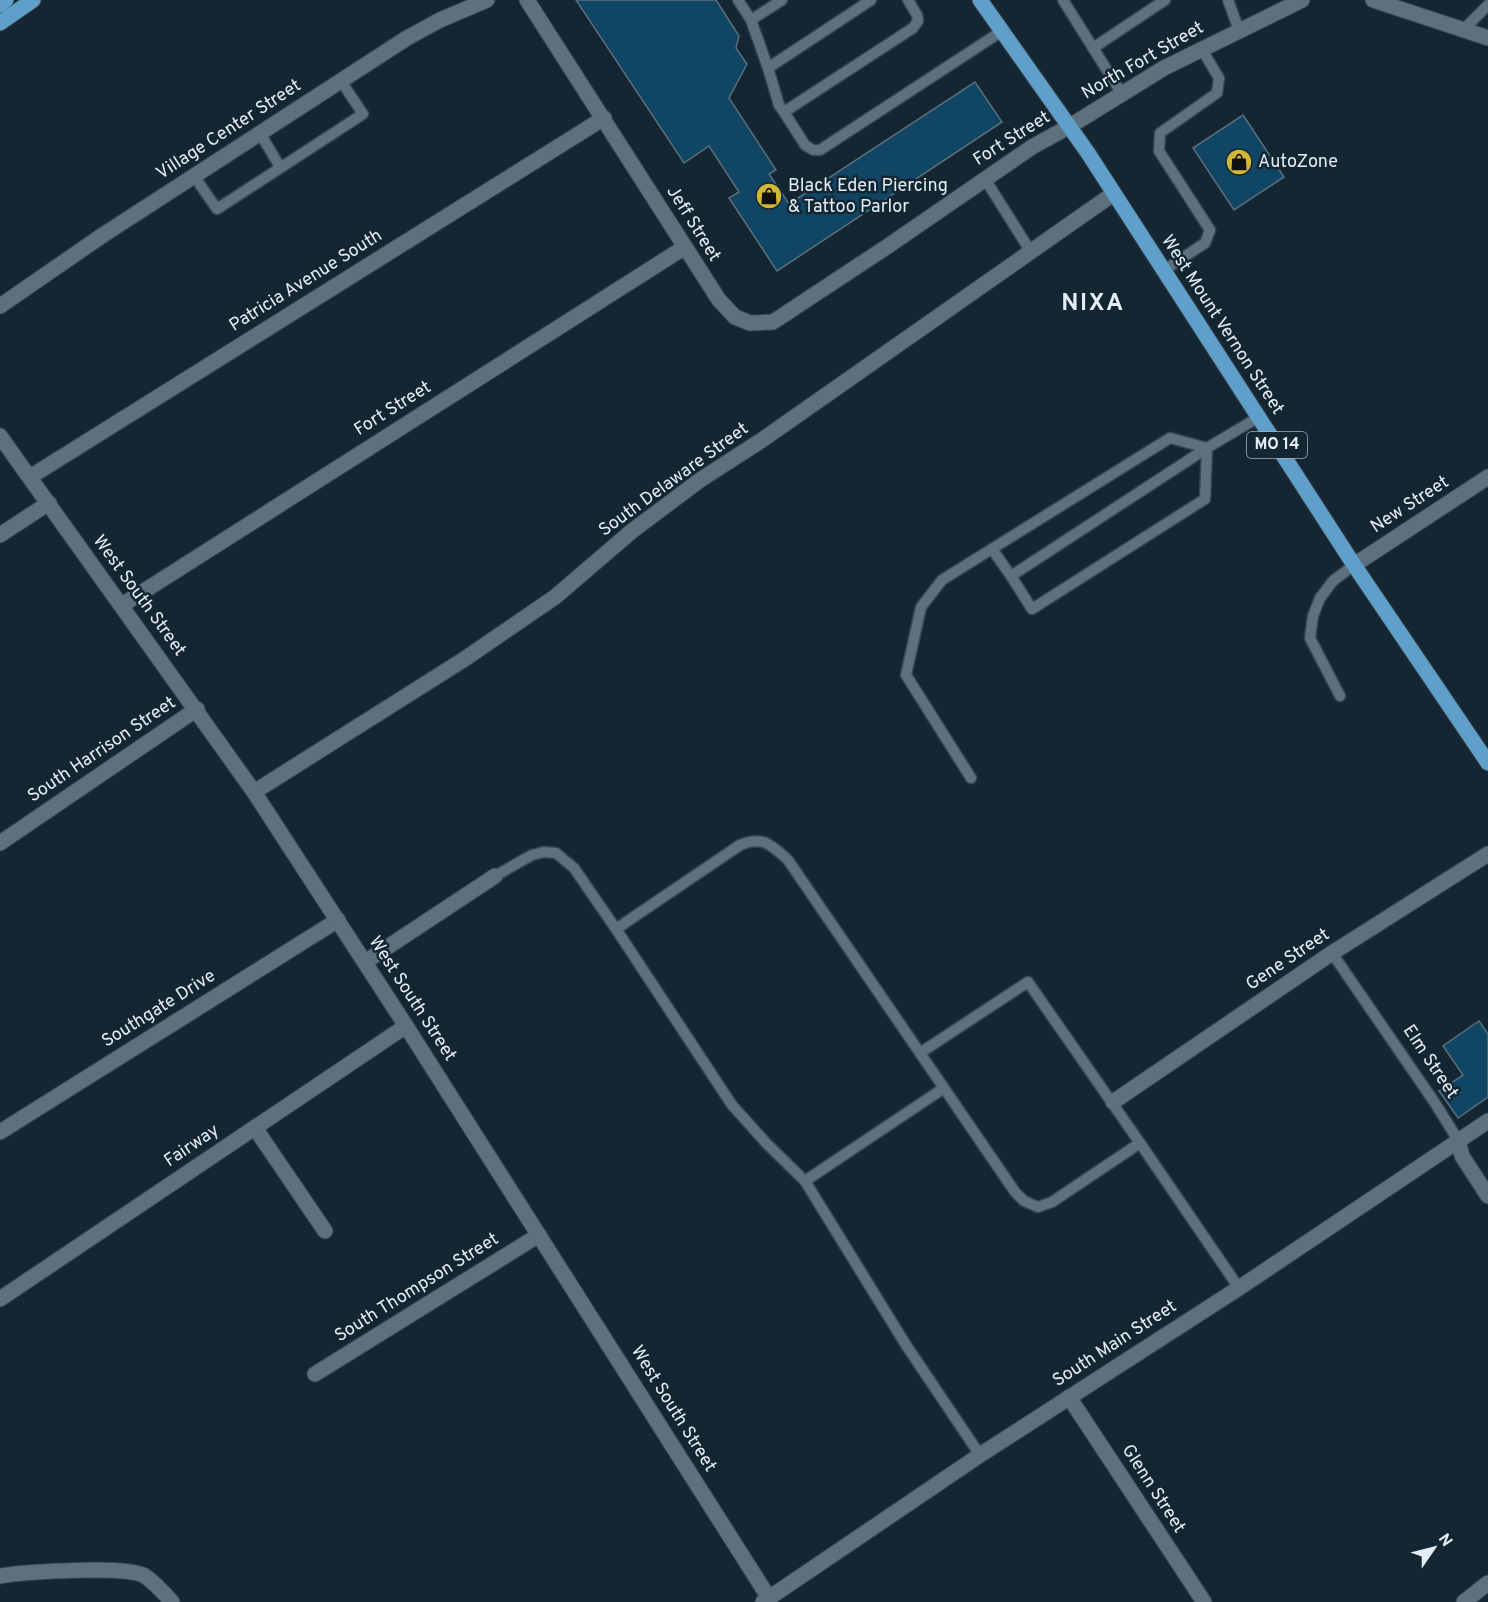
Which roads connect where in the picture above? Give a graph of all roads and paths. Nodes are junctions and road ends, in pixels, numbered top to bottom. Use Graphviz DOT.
graph roads {
  1 [pos="6,0"];
  2 [pos="33,0"];
  3 [pos="486,0"];
  4 [pos="527,0"];
  5 [pos="738,0"];
  6 [pos="782,0"];
  7 [pos="871,0"];
  8 [pos="908,0"];
  9 [pos="980,0"];
  10 [pos="1063,0"];
  11 [pos="1165,0"];
  12 [pos="1228,0"];
  13 [pos="1302,0"];
  14 [pos="1373,0"];
  15 [pos="0,5"];
  16 [pos="1488,5"];
  17 [pos="751,20"];
  18 [pos="0,23"];
  19 [pos="1239,30"];
  20 [pos="1463,30"];
  21 [pos="1002,31"];
  22 [pos="1488,38"];
  23 [pos="1093,48"];
  24 [pos="1201,48"];
  25 [pos="768,68"];
  26 [pos="341,81"];
  27 [pos="1122,94"];
  28 [pos="784,112"];
  29 [pos="604,118"];
  30 [pos="1070,126"];
  31 [pos="260,133"];
  32 [pos="280,167"];
  33 [pos="194,176"];
  34 [pos="984,179"];
  35 [pos="1113,194"];
  36 [pos="888,246"];
  37 [pos="685,247"];
  38 [pos="1031,252"];
  39 [pos="1162,271"];
  40 [pos="0,306"];
  41 [pos="1259,417"];
  42 [pos="0,436"];
  43 [pos="1207,448"];
  44 [pos="30,477"];
  45 [pos="1488,477"];
  46 [pos="49,503"];
  47 [pos="0,536"];
  48 [pos="992,549"];
  49 [pos="1354,565"];
  50 [pos="1011,576"];
  51 [pos="122,605"];
  52 [pos="1340,696"];
  53 [pos="197,709"];
  54 [pos="1488,763"];
  55 [pos="971,778"];
  56 [pos="254,792"];
  57 [pos="0,843"];
  58 [pos="1488,854"];
  59 [pos="495,876"];
  60 [pos="338,920"];
  61 [pos="616,929"];
  62 [pos="1332,953"];
  63 [pos="365,962"];
  64 [pos="406,1026"];
  65 [pos="920,1053"];
  66 [pos="944,1088"];
  67 [pos="1113,1102"];
  68 [pos="1488,1121"];
  69 [pos="255,1128"];
  70 [pos="0,1132"];
  71 [pos="1458,1140"];
  72 [pos="1140,1143"];
  73 [pos="805,1181"];
  74 [pos="1488,1196"];
  75 [pos="325,1231"];
  76 [pos="539,1235"];
  77 [pos="1239,1288"];
  78 [pos="0,1299"];
  79 [pos="315,1374"];
  80 [pos="1069,1397"];
  81 [pos="980,1455"];
  82 [pos="0,1576"];
  83 [pos="1488,1583"];
  84 [pos="768,1601"];
  85 [pos="172,1602"];
  86 [pos="1204,1602"];
  87 [pos="1464,1602"];
  1 -- 15 [label="main road"];
  2 -- 18 [label="main road"];
  3 -- 26 [label="street, Village Center Street"];
  4 -- 29 [label="street, Jeff Street"];
  5 -- 17 [label="lane"];
  6 -- 17 [label="lane"];
  7 -- 25 [label="lane"];
  8 -- 28 [label="lane"];
  9 -- 21 [label="main road, West Mount Vernon Street / MO 14"];
  10 -- 23 [label="lane"];
  11 -- 23 [label="lane"];
  12 -- 19 [label="lane"];
  13 -- 19 [label="street, North Fort Street"];
  14 -- 20 [label="street"];
  16 -- 20 [label="lane"];
  17 -- 25 [label="lane"];
  19 -- 24 [label="street, North Fort Street"];
  20 -- 22 [label="street"];
  21 -- 28 [label="lane"];
  21 -- 30 [label="main road, West Mount Vernon Street / MO 14"];
  23 -- 27 [label="lane"];
  24 -- 27 [label="street, North Fort Street"];
  24 -- 39 [label="lane"];
  25 -- 28 [label="lane"];
  26 -- 31 [label="street, Village Center Street"];
  26 -- 32 [label="lane"];
  27 -- 30 [label="street, North Fort Street"];
  29 -- 37 [label="street, Jeff Street"];
  29 -- 44 [label="street, Patricia Avenue South"];
  30 -- 34 [label="street, Fort Street"];
  30 -- 35 [label="main road, West Mount Vernon Street / MO 14"];
  31 -- 32 [label="lane"];
  31 -- 33 [label="street, Village Center Street"];
  32 -- 33 [label="lane"];
  33 -- 40 [label="street, Village Center Street"];
  34 -- 36 [label="street, Fort Street"];
  34 -- 38 [label="lane"];
  35 -- 38 [label="street, South Delaware Street"];
  35 -- 39 [label="main road, West Mount Vernon Street / MO 14"];
  36 -- 37 [label="street, Jeff Street"];
  37 -- 51 [label="street, Fort Street"];
  38 -- 56 [label="street, South Delaware Street"];
  39 -- 41 [label="main road, West Mount Vernon Street / MO 14"];
  41 -- 43 [label="lane"];
  41 -- 49 [label="main road, West Mount Vernon Street / MO 14"];
  42 -- 44 [label="street, West South Street"];
  43 -- 48 [label="lane"];
  43 -- 50 [label="lane"];
  43 -- 50 [label="lane"];
  44 -- 46 [label="street, West South Street"];
  45 -- 49 [label="street, New Street"];
  46 -- 47 [label="street"];
  46 -- 51 [label="street, West South Street"];
  48 -- 50 [label="lane"];
  48 -- 55 [label="lane"];
  49 -- 52 [label="lane"];
  49 -- 54 [label="main road, West Mount Vernon Street / MO 14"];
  51 -- 53 [label="street, West South Street"];
  53 -- 56 [label="street, West South Street"];
  53 -- 57 [label="street, South Harrison Street"];
  56 -- 60 [label="street, West South Street"];
  58 -- 62 [label="street, Gene Street"];
  59 -- 61 [label="lane"];
  59 -- 63 [label="street"];
  60 -- 63 [label="street, West South Street"];
  60 -- 70 [label="street, Southgate Drive"];
  61 -- 65 [label="lane"];
  61 -- 73 [label="lane"];
  62 -- 67 [label="street, Gene Street"];
  62 -- 71 [label="lane, Elm Street"];
  63 -- 64 [label="street, West South Street"];
  64 -- 69 [label="street, Fairway"];
  64 -- 76 [label="street, West South Street"];
  65 -- 66 [label="lane"];
  65 -- 67 [label="lane"];
  66 -- 72 [label="lane"];
  66 -- 73 [label="lane"];
  67 -- 72 [label="lane"];
  68 -- 71 [label="street, South Main Street"];
  69 -- 75 [label="street"];
  69 -- 78 [label="street, Fairway"];
  71 -- 74 [label="street, Elm Street"];
  71 -- 77 [label="street, South Main Street"];
  72 -- 77 [label="lane"];
  73 -- 81 [label="lane"];
  76 -- 79 [label="street, South Thompson Street"];
  76 -- 84 [label="street, West South Street"];
  77 -- 80 [label="street, South Main Street"];
  80 -- 81 [label="street, South Main Street"];
  80 -- 86 [label="street, Glenn Street"];
  81 -- 84 [label="street, South Main Street"];
  82 -- 85 [label="street"];
  83 -- 87 [label="street"];
}
